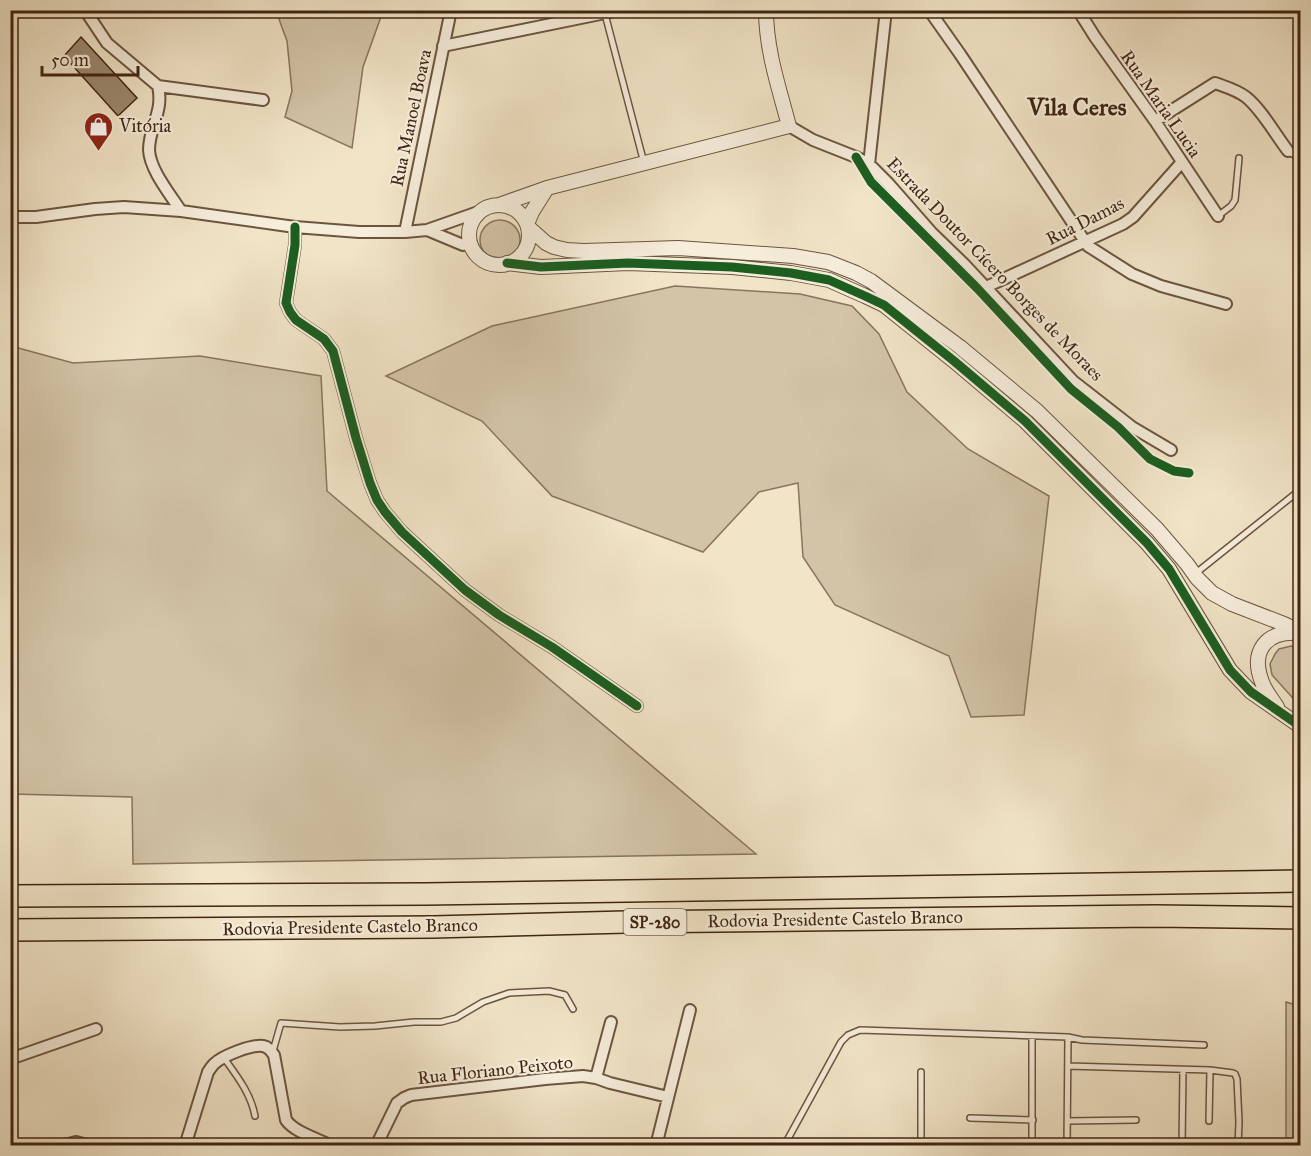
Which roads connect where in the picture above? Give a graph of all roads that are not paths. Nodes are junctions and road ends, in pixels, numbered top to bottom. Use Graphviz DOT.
graph roads {
  1 [pos="85,10"];
  2 [pos="451,10"];
  3 [pos="620,10"];
  4 [pos="766,10"];
  5 [pos="886,10"];
  6 [pos="929,10"];
  7 [pos="1078,10"];
  8 [pos="605,14"];
  9 [pos="443,46"];
  10 [pos="158,86"];
  11 [pos="263,100"];
  12 [pos="1155,121"];
  13 [pos="789,126"];
  14 [pos="1288,151"];
  15 [pos="1300,153"];
  16 [pos="1239,158"];
  17 [pos="1182,162"];
  18 [pos="644,164"];
  19 [pos="869,164"];
  20 [pos="547,188"];
  21 [pos="499,205"];
  22 [pos="481,211"];
  23 [pos="180,212"];
  24 [pos="1218,216"];
  25 [pos="10,217"];
  26 [pos="527,226"];
  27 [pos="295,227"];
  28 [pos="427,230"];
  29 [pos="405,232"];
  30 [pos="1085,242"];
  31 [pos="471,243"];
  32 [pos="507,263"];
  33 [pos="986,287"];
  34 [pos="1226,304"];
  35 [pos="1171,450"];
  36 [pos="1300,490"];
  37 [pos="1194,574"];
  38 [pos="1300,633"];
  39 [pos="637,706"];
  40 [pos="1279,711"];
  41 [pos="1300,726"];
  42 [pos="1300,881"];
  43 [pos="10,896"];
  44 [pos="1300,918"];
  45 [pos="10,930"];
  46 [pos="573,1009"];
  47 [pos="690,1010"];
  48 [pos="611,1022"];
  49 [pos="96,1029"];
  50 [pos="1032,1036"];
  51 [pos="1068,1037"];
  52 [pos="1204,1045"];
  53 [pos="272,1053"];
  54 [pos="224,1058"];
  55 [pos="10,1059"];
  56 [pos="1068,1066"];
  57 [pos="1183,1070"];
  58 [pos="1210,1070"];
  59 [pos="921,1072"];
  60 [pos="596,1078"];
  61 [pos="668,1097"];
  62 [pos="255,1116"];
  63 [pos="970,1118"];
  64 [pos="1033,1120"];
  65 [pos="1136,1120"];
  66 [pos="1068,1121"];
  67 [pos="1209,1121"];
  68 [pos="88,1145"];
  69 [pos="61,1146"];
  70 [pos="184,1146"];
  71 [pos="332,1146"];
  72 [pos="376,1146"];
  73 [pos="656,1146"];
  74 [pos="784,1146"];
  75 [pos="921,1146"];
  76 [pos="1032,1146"];
  77 [pos="1067,1146"];
  78 [pos="1182,1146"];
  79 [pos="1238,1146"];
  1 -- 10 [label="street"];
  2 -- 9 [label="street, Rua Manoel Boava"];
  3 -- 8 [label="street"];
  4 -- 13 [label="street"];
  5 -- 19 [label="street"];
  6 -- 30 [label="street"];
  7 -- 12 [label="street, Rua Maria Lucia"];
  8 -- 9 [label="street"];
  8 -- 18 [label="lane"];
  9 -- 29 [label="street, Rua Manoel Boava"];
  10 -- 11 [label="street"];
  10 -- 23 [label="street"];
  12 -- 14 [label="street"];
  12 -- 17 [label="street, Rua Maria Lucia"];
  13 -- 18 [label="street"];
  13 -- 19 [label="street, Estrada Doutor Cícero Borges de Moraes"];
  14 -- 15 [label="lane"];
  16 -- 24 [label="lane"];
  17 -- 24 [label="street, Rua Maria Lucia"];
  17 -- 30 [label="street, Rua Damas"];
  18 -- 20 [label="street"];
  19 -- 33 [label="street, Estrada Doutor Cícero Borges de Moraes"];
  20 -- 21 [label="street"];
  20 -- 26 [label="street"];
  21 -- 22 [label="street"];
  21 -- 26 [label="street"];
  22 -- 28 [label="street"];
  22 -- 31 [label="street"];
  23 -- 25 [label="street"];
  23 -- 27 [label="street"];
  26 -- 32 [label="street"];
  26 -- 37 [label="street"];
  27 -- 29 [label="street"];
  27 -- 39 [label="street"];
  28 -- 29 [label="street"];
  28 -- 31 [label="street"];
  30 -- 33 [label="street, Rua Damas"];
  30 -- 34 [label="street"];
  31 -- 32 [label="street"];
  32 -- 40 [label="street"];
  33 -- 35 [label="street, Estrada Doutor Cícero Borges de Moraes"];
  36 -- 37 [label="lane"];
  37 -- 38 [label="street"];
  38 -- 40 [label="street"];
  40 -- 41 [label="street"];
  42 -- 43 [label="highway, Rodovia Presidente Castelo Branco / SP-280"];
  44 -- 45 [label="highway, Rodovia Presidente Castelo Branco / SP-280"];
  46 -- 53 [label="lane"];
  47 -- 61 [label="street"];
  48 -- 60 [label="street"];
  49 -- 55 [label="street"];
  50 -- 51 [label="lane"];
  50 -- 64 [label="lane"];
  50 -- 74 [label="lane"];
  51 -- 52 [label="lane"];
  51 -- 56 [label="lane"];
  53 -- 54 [label="street"];
  53 -- 71 [label="street"];
  54 -- 62 [label="lane"];
  54 -- 70 [label="street"];
  56 -- 57 [label="lane"];
  56 -- 66 [label="lane"];
  57 -- 58 [label="lane"];
  57 -- 78 [label="lane"];
  58 -- 67 [label="lane"];
  58 -- 79 [label="lane"];
  59 -- 75 [label="lane"];
  60 -- 61 [label="street, Rua Floriano Peixoto"];
  60 -- 72 [label="street, Rua Floriano Peixoto"];
  61 -- 73 [label="street"];
  63 -- 64 [label="lane"];
  64 -- 76 [label="lane"];
  65 -- 66 [label="lane"];
  66 -- 77 [label="lane"];
  68 -- 69 [label="street"];
}
